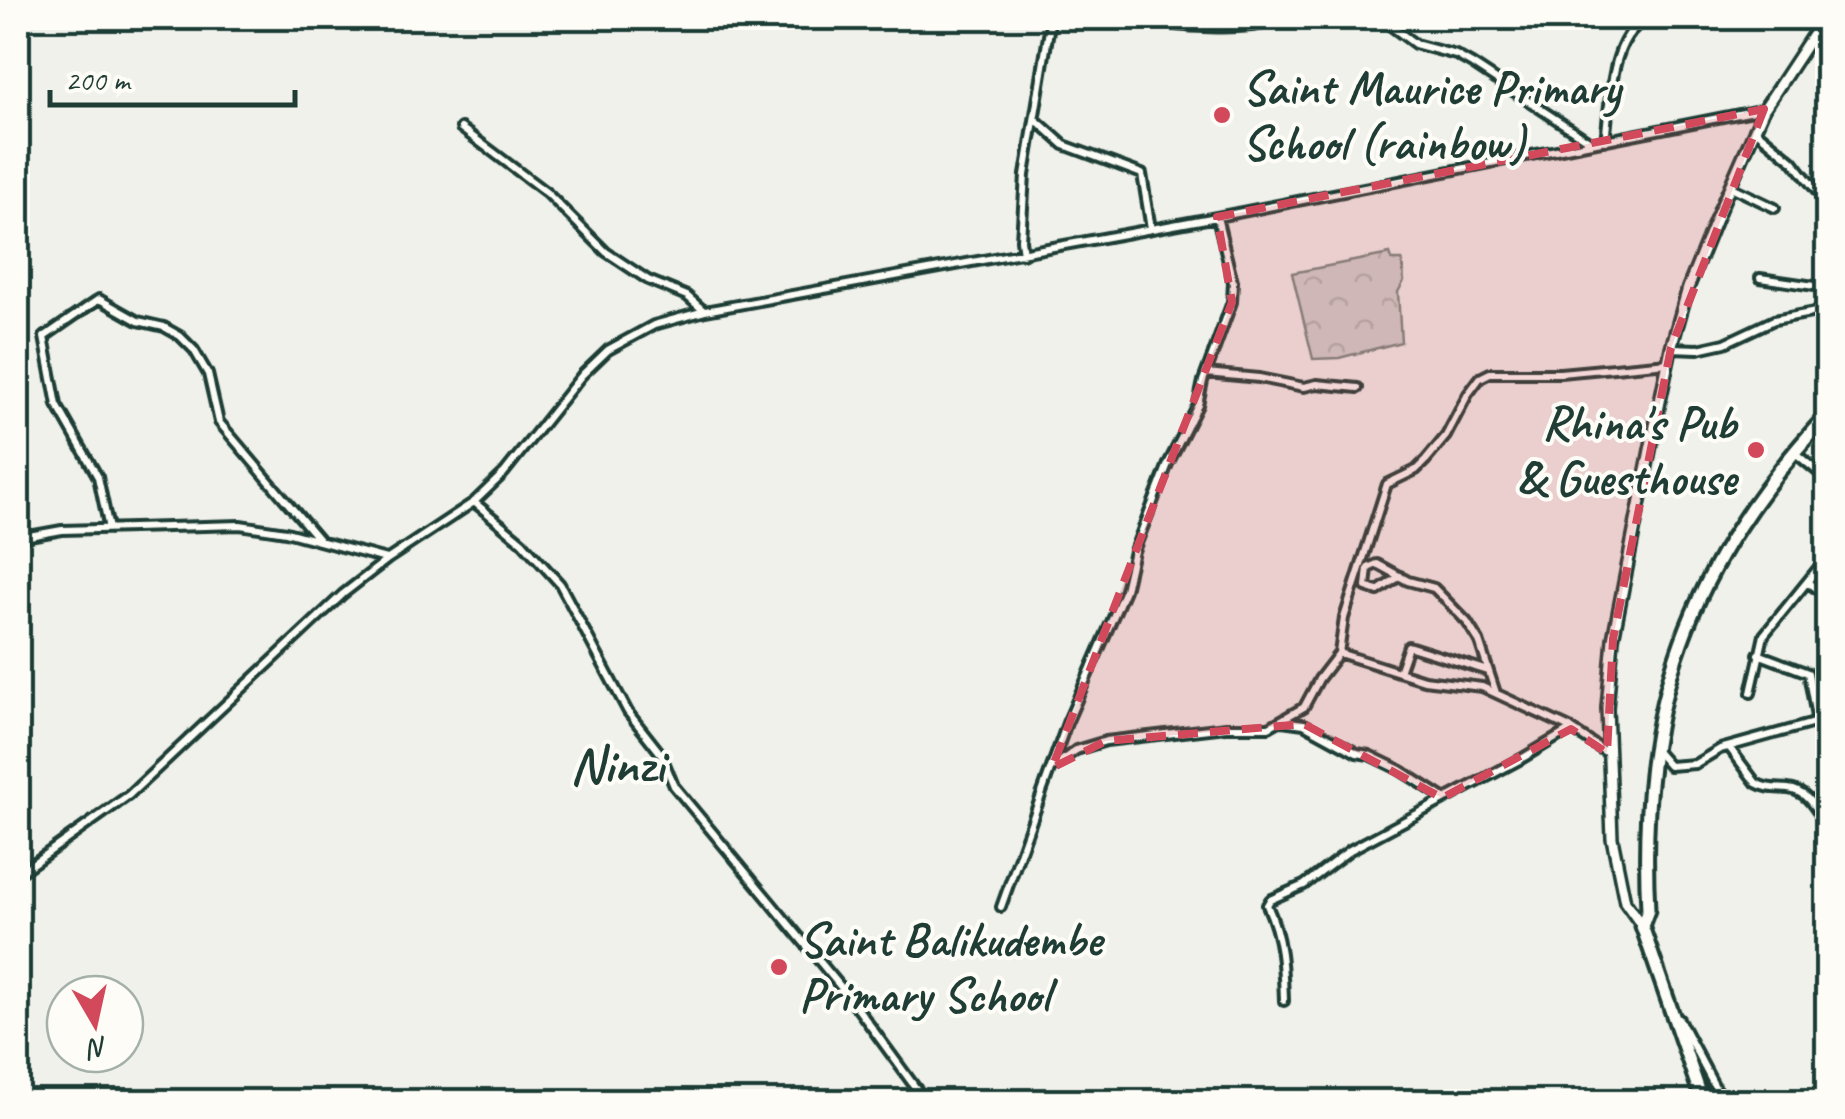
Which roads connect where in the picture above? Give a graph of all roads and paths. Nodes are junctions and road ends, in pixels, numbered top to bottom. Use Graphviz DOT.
graph roads {
  1 [pos="1051,18"];
  2 [pos="1130,18"];
  3 [pos="1289,18"];
  4 [pos="1380,18"];
  5 [pos="1653,18"];
  6 [pos="1824,18"];
  7 [pos="1764,109"];
  8 [pos="1035,118"];
  9 [pos="462,128"];
  10 [pos="1754,128"];
  11 [pos="1605,141"];
  12 [pos="1592,143"];
  13 [pos="1729,186"];
  14 [pos="1828,206"];
  15 [pos="1775,208"];
  16 [pos="1217,218"];
  17 [pos="1151,229"];
  18 [pos="1023,254"];
  19 [pos="1760,278"];
  20 [pos="1828,288"];
  21 [pos="1828,303"];
  22 [pos="705,312"];
  23 [pos="1671,348"];
  24 [pos="1668,363"];
  25 [pos="1206,373"];
  26 [pos="1358,388"];
  27 [pos="1828,414"];
  28 [pos="1793,451"];
  29 [pos="1828,480"];
  30 [pos="474,502"];
  31 [pos="109,529"];
  32 [pos="18,538"];
  33 [pos="320,540"];
  34 [pos="1828,556"];
  35 [pos="388,560"];
  36 [pos="1400,576"];
  37 [pos="1807,582"];
  38 [pos="1828,597"];
  39 [pos="1340,653"];
  40 [pos="1758,654"];
  41 [pos="1399,672"];
  42 [pos="1489,672"];
  43 [pos="1496,693"];
  44 [pos="1751,693"];
  45 [pos="1281,720"];
  46 [pos="1571,729"];
  47 [pos="1729,746"];
  48 [pos="1653,748"];
  49 [pos="1607,753"];
  50 [pos="1052,768"];
  51 [pos="1446,798"];
  52 [pos="1828,828"];
  53 [pos="18,874"];
  54 [pos="1001,907"];
  55 [pos="1642,926"];
  56 [pos="1667,996"];
  57 [pos="1284,1001"];
  58 [pos="926,1102"];
  59 [pos="1703,1102"];
  60 [pos="1724,1102"];
  1 -- 8 [label="street"];
  2 -- 3 [label="street"];
  4 -- 12 [label="street"];
  5 -- 11 [label="street"];
  6 -- 7 [label="street"];
  7 -- 10 [label="street"];
  7 -- 11 [label="street"];
  8 -- 17 [label="street"];
  8 -- 18 [label="street"];
  9 -- 22 [label="street"];
  10 -- 13 [label="street"];
  10 -- 14 [label="street"];
  11 -- 12 [label="street"];
  12 -- 16 [label="street"];
  13 -- 15 [label="street"];
  13 -- 23 [label="street"];
  16 -- 17 [label="street"];
  16 -- 25 [label="street"];
  17 -- 18 [label="street"];
  18 -- 22 [label="street"];
  19 -- 20 [label="street"];
  21 -- 23 [label="street"];
  22 -- 30 [label="street"];
  23 -- 24 [label="street"];
  24 -- 39 [label="street"];
  24 -- 49 [label="street"];
  25 -- 26 [label="street"];
  25 -- 50 [label="street"];
  27 -- 28 [label="highway"];
  28 -- 29 [label="street"];
  28 -- 48 [label="highway"];
  30 -- 35 [label="street"];
  30 -- 58 [label="street"];
  31 -- 32 [label="street"];
  31 -- 33 [label="street"];
  31 -- 33 [label="street"];
  33 -- 35 [label="street"];
  34 -- 37 [label="street"];
  35 -- 53 [label="street"];
  36 -- 36 [label="street"];
  36 -- 42 [label="street"];
  37 -- 38 [label="street"];
  37 -- 40 [label="street"];
  39 -- 41 [label="street"];
  39 -- 45 [label="street"];
  40 -- 44 [label="street"];
  40 -- 47 [label="street"];
  41 -- 42 [label="street"];
  41 -- 43 [label="street"];
  42 -- 43 [label="street"];
  43 -- 46 [label="street"];
  45 -- 50 [label="street"];
  45 -- 51 [label="street"];
  46 -- 49 [label="street"];
  46 -- 51 [label="street"];
  47 -- 48 [label="street"];
  47 -- 52 [label="street"];
  48 -- 55 [label="highway"];
  49 -- 55 [label="street"];
  50 -- 54 [label="street"];
  51 -- 57 [label="street"];
  55 -- 56 [label="highway"];
  56 -- 59 [label="highway"];
  56 -- 60 [label="street"];
}
